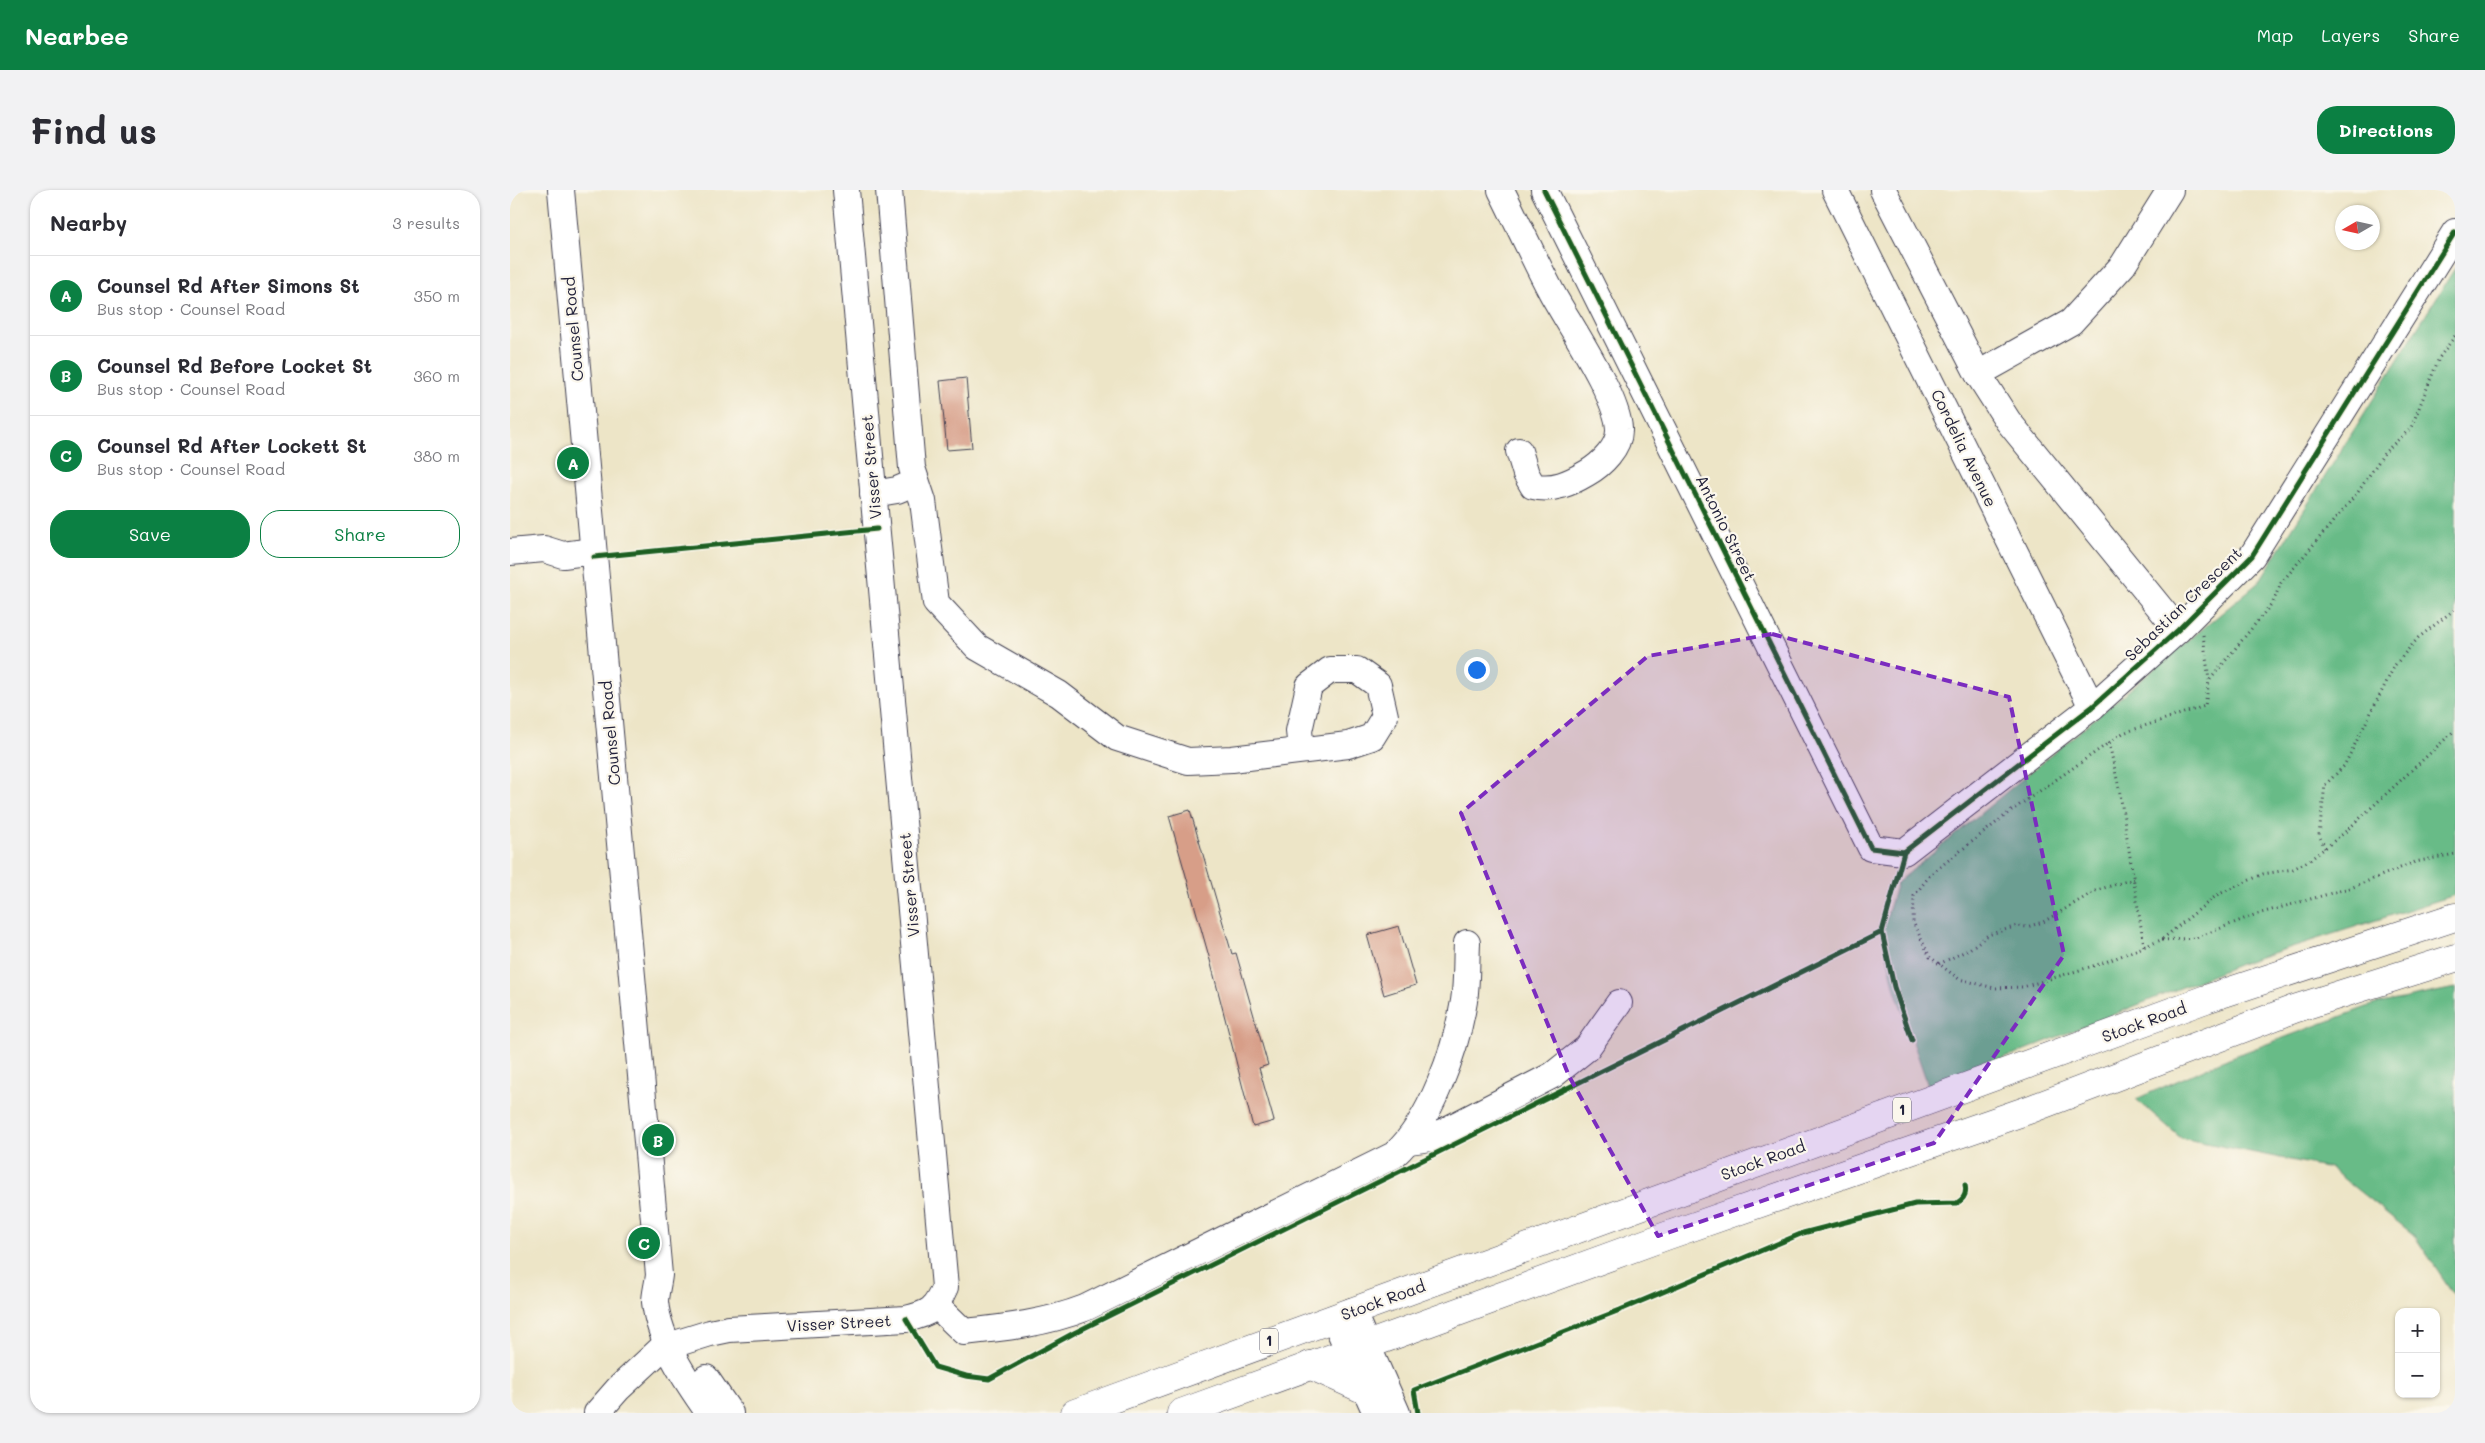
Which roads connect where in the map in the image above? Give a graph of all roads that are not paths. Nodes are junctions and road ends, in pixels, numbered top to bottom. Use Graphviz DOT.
graph roads {
  1 [pos="561,190"];
  2 [pos="846,190"];
  3 [pos="889,190"];
  4 [pos="1501,190"];
  5 [pos="1544,190"];
  6 [pos="1835,190"];
  7 [pos="1883,190"];
  8 [pos="2170,190"];
  9 [pos="2455,232"];
  10 [pos="1978,374"];
  11 [pos="1519,451"];
  12 [pos="916,482"];
  13 [pos="873,494"];
  14 [pos="592,544"];
  15 [pos="510,552"];
  16 [pos="2190,629"];
  17 [pos="2092,706"];
  18 [pos="1301,749"];
  19 [pos="1904,852"];
  20 [pos="2455,917"];
  21 [pos="1467,943"];
  22 [pos="2455,958"];
  23 [pos="1618,1003"];
  24 [pos="1409,1141"];
  25 [pos="937,1306"];
  26 [pos="1343,1314"];
  27 [pos="677,1343"];
  28 [pos="1357,1348"];
  29 [pos="1310,1365"];
  30 [pos="1370,1402"];
  31 [pos="597,1413"];
  32 [pos="709,1413"];
  33 [pos="730,1413"];
  34 [pos="1075,1413"];
  35 [pos="1181,1413"];
  36 [pos="1397,1413"];
  1 -- 14 [label="street, Counsel Road"];
  2 -- 13 [label="street, Visser Street"];
  3 -- 12 [label="street"];
  4 -- 11 [label="street"];
  5 -- 19 [label="street, Antonio Street"];
  6 -- 17 [label="street, Cordelia Avenue"];
  7 -- 10 [label="street"];
  8 -- 10 [label="street"];
  9 -- 16 [label="street, Sebastian Crescent"];
  10 -- 16 [label="street"];
  12 -- 13 [label="street"];
  12 -- 18 [label="street"];
  13 -- 25 [label="street, Visser Street"];
  14 -- 15 [label="street"];
  14 -- 27 [label="street, Counsel Road"];
  16 -- 17 [label="street, Sebastian Crescent"];
  17 -- 19 [label="street, Sebastian Crescent"];
  20 -- 26 [label="highway, Stock Road / 1"];
  21 -- 24 [label="street"];
  22 -- 28 [label="highway, 1"];
  23 -- 24 [label="street"];
  24 -- 25 [label="street"];
  25 -- 27 [label="street, Visser Street"];
  26 -- 28 [label="street"];
  26 -- 34 [label="highway, Stock Road / 1"];
  27 -- 31 [label="street, Visser Street"];
  27 -- 32 [label="street, Counsel Road"];
  27 -- 33 [label="street, Counsel Road"];
  28 -- 29 [label="highway, 1"];
  28 -- 30 [label="street"];
  28 -- 36 [label="street"];
  29 -- 30 [label="highway"];
  29 -- 35 [label="highway, 1"];
}
